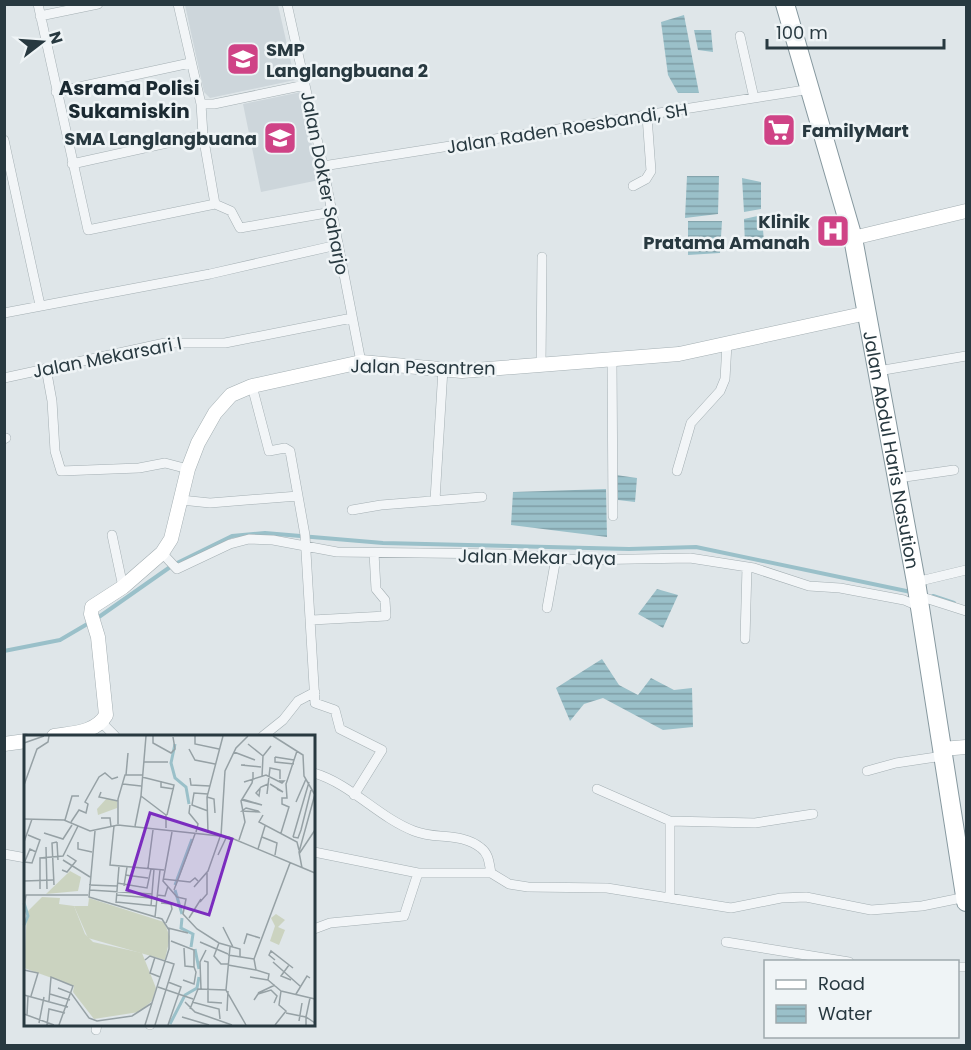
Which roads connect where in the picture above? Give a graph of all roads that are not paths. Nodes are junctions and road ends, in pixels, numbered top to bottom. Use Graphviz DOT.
graph roads {
  1 [pos="38,4"];
  2 [pos="98,4"];
  3 [pos="178,4"];
  4 [pos="287,4"];
  5 [pos="785,4"];
  6 [pos="40,16"];
  7 [pos="740,36"];
  8 [pos="190,63"];
  9 [pos="305,85"];
  10 [pos="811,89"];
  11 [pos="56,92"];
  12 [pos="754,98"];
  13 [pos="201,104"];
  14 [pos="646,116"];
  15 [pos="203,135"];
  16 [pos="4,140"];
  17 [pos="72,164"];
  18 [pos="323,166"];
  19 [pos="633,186"];
  20 [pos="215,204"];
  21 [pos="966,211"];
  22 [pos="332,212"];
  23 [pos="853,238"];
  24 [pos="337,245"];
  25 [pos="542,257"];
  26 [pos="40,305"];
  27 [pos="4,313"];
  28 [pos="867,313"];
  29 [pos="352,318"];
  30 [pos="727,344"];
  31 [pos="966,356"];
  32 [pos="612,360"];
  33 [pos="361,362"];
  34 [pos="541,365"];
  35 [pos="46,368"];
  36 [pos="443,369"];
  37 [pos="878,370"];
  38 [pos="4,378"];
  39 [pos="252,386"];
  40 [pos="188,469"];
  41 [pos="954,470"];
  42 [pos="677,471"];
  43 [pos="898,478"];
  44 [pos="298,496"];
  45 [pos="482,497"];
  46 [pos="181,500"];
  47 [pos="435,500"];
  48 [pos="352,510"];
  49 [pos="613,516"];
  50 [pos="112,535"];
  51 [pos="306,542"];
  52 [pos="374,553"];
  53 [pos="556,558"];
  54 [pos="169,561"];
  55 [pos="747,567"];
  56 [pos="966,570"];
  57 [pos="123,587"];
  58 [pos="918,594"];
  59 [pos="547,608"];
  60 [pos="966,611"];
  61 [pos="312,620"];
  62 [pos="745,639"];
  63 [pos="315,692"];
  64 [pos="102,723"];
  65 [pos="59,735"];
  66 [pos="114,735"];
  67 [pos="264,735"];
  68 [pos="24,741"];
  69 [pos="4,744"];
  70 [pos="966,747"];
  71 [pos="942,753"];
  72 [pos="867,771"];
  73 [pos="315,774"];
  74 [pos="597,789"];
  75 [pos="354,795"];
  76 [pos="813,814"];
  77 [pos="670,821"];
  78 [pos="315,852"];
  79 [pos="4,854"];
  80 [pos="24,858"];
  81 [pos="418,873"];
  82 [pos="491,873"];
  83 [pos="670,898"];
  84 [pos="966,900"];
  85 [pos="315,929"];
  86 [pos="726,942"];
  87 [pos="837,960"];
  1 -- 6 [label="street"];
  2 -- 6 [label="street"];
  3 -- 8 [label="street"];
  4 -- 9 [label="street, Jalan Dokter Saharjo"];
  5 -- 10 [label="highway, Jalan Abdul Haris Nasution"];
  6 -- 11 [label="street"];
  7 -- 12 [label="street"];
  8 -- 11 [label="street"];
  8 -- 13 [label="street"];
  9 -- 13 [label="street"];
  9 -- 18 [label="street, Jalan Dokter Saharjo"];
  10 -- 12 [label="street, Jalan Raden Roesbandi, SH"];
  10 -- 23 [label="highway, Jalan Abdul Haris Nasution"];
  11 -- 17 [label="street"];
  12 -- 14 [label="street, Jalan Raden Roesbandi, SH"];
  13 -- 15 [label="street"];
  14 -- 18 [label="street, Jalan Raden Roesbandi, SH"];
  14 -- 19 [label="street"];
  15 -- 17 [label="street"];
  15 -- 20 [label="street"];
  16 -- 26 [label="street"];
  17 -- 20 [label="street"];
  18 -- 22 [label="street, Jalan Dokter Saharjo"];
  20 -- 22 [label="street"];
  21 -- 23 [label="street"];
  22 -- 24 [label="street, Jalan Dokter Saharjo"];
  23 -- 28 [label="highway, Jalan Abdul Haris Nasution"];
  24 -- 26 [label="street"];
  24 -- 29 [label="street, Jalan Dokter Saharjo"];
  25 -- 34 [label="street"];
  26 -- 27 [label="street"];
  28 -- 30 [label="street, Jalan Pesantren"];
  28 -- 37 [label="highway, Jalan Abdul Haris Nasution"];
  29 -- 33 [label="street, Jalan Dokter Saharjo"];
  29 -- 35 [label="street, Jalan Mekarsari I"];
  30 -- 32 [label="street, Jalan Pesantren"];
  30 -- 42 [label="street"];
  31 -- 37 [label="street"];
  32 -- 34 [label="street, Jalan Pesantren"];
  32 -- 49 [label="street"];
  33 -- 36 [label="street, Jalan Pesantren"];
  33 -- 39 [label="street, Jalan Pesantren"];
  34 -- 36 [label="street, Jalan Pesantren"];
  35 -- 38 [label="street, Jalan Mekarsari I"];
  35 -- 40 [label="street"];
  36 -- 47 [label="street"];
  37 -- 43 [label="highway, Jalan Abdul Haris Nasution"];
  39 -- 40 [label="street, Jalan Pesantren"];
  39 -- 44 [label="street"];
  40 -- 46 [label="street, Jalan Pesantren"];
  41 -- 43 [label="street"];
  43 -- 58 [label="highway, Jalan Abdul Haris Nasution"];
  44 -- 46 [label="street"];
  44 -- 51 [label="street"];
  45 -- 47 [label="street"];
  46 -- 54 [label="street, Jalan Pesantren"];
  47 -- 48 [label="street"];
  50 -- 57 [label="street"];
  51 -- 52 [label="street, Jalan Mekar Jaya"];
  51 -- 54 [label="street, Jalan Mekar Jaya"];
  51 -- 61 [label="street"];
  52 -- 53 [label="street, Jalan Mekar Jaya"];
  52 -- 61 [label="street"];
  53 -- 55 [label="street, Jalan Mekar Jaya"];
  53 -- 59 [label="street"];
  54 -- 57 [label="street, Jalan Pesantren"];
  55 -- 58 [label="street, Jalan Mekar Jaya"];
  55 -- 62 [label="street"];
  56 -- 58 [label="street"];
  57 -- 64 [label="street, Jalan Pesantren"];
  58 -- 60 [label="street, Jalan Mekar Jaya"];
  58 -- 71 [label="highway, Jalan Abdul Haris Nasution"];
  61 -- 63 [label="street"];
  63 -- 67 [label="street"];
  63 -- 75 [label="street"];
  64 -- 65 [label="street"];
  64 -- 66 [label="street"];
  68 -- 69 [label="street"];
  70 -- 71 [label="street"];
  71 -- 72 [label="street"];
  71 -- 84 [label="highway, Jalan Abdul Haris Nasution"];
  73 -- 75 [label="street"];
  74 -- 77 [label="street"];
  75 -- 82 [label="street"];
  76 -- 77 [label="street"];
  77 -- 83 [label="street"];
  78 -- 81 [label="street"];
  79 -- 80 [label="street"];
  81 -- 82 [label="street"];
  81 -- 85 [label="street"];
  82 -- 83 [label="street"];
  83 -- 84 [label="street"];
  86 -- 87 [label="street"];
}
